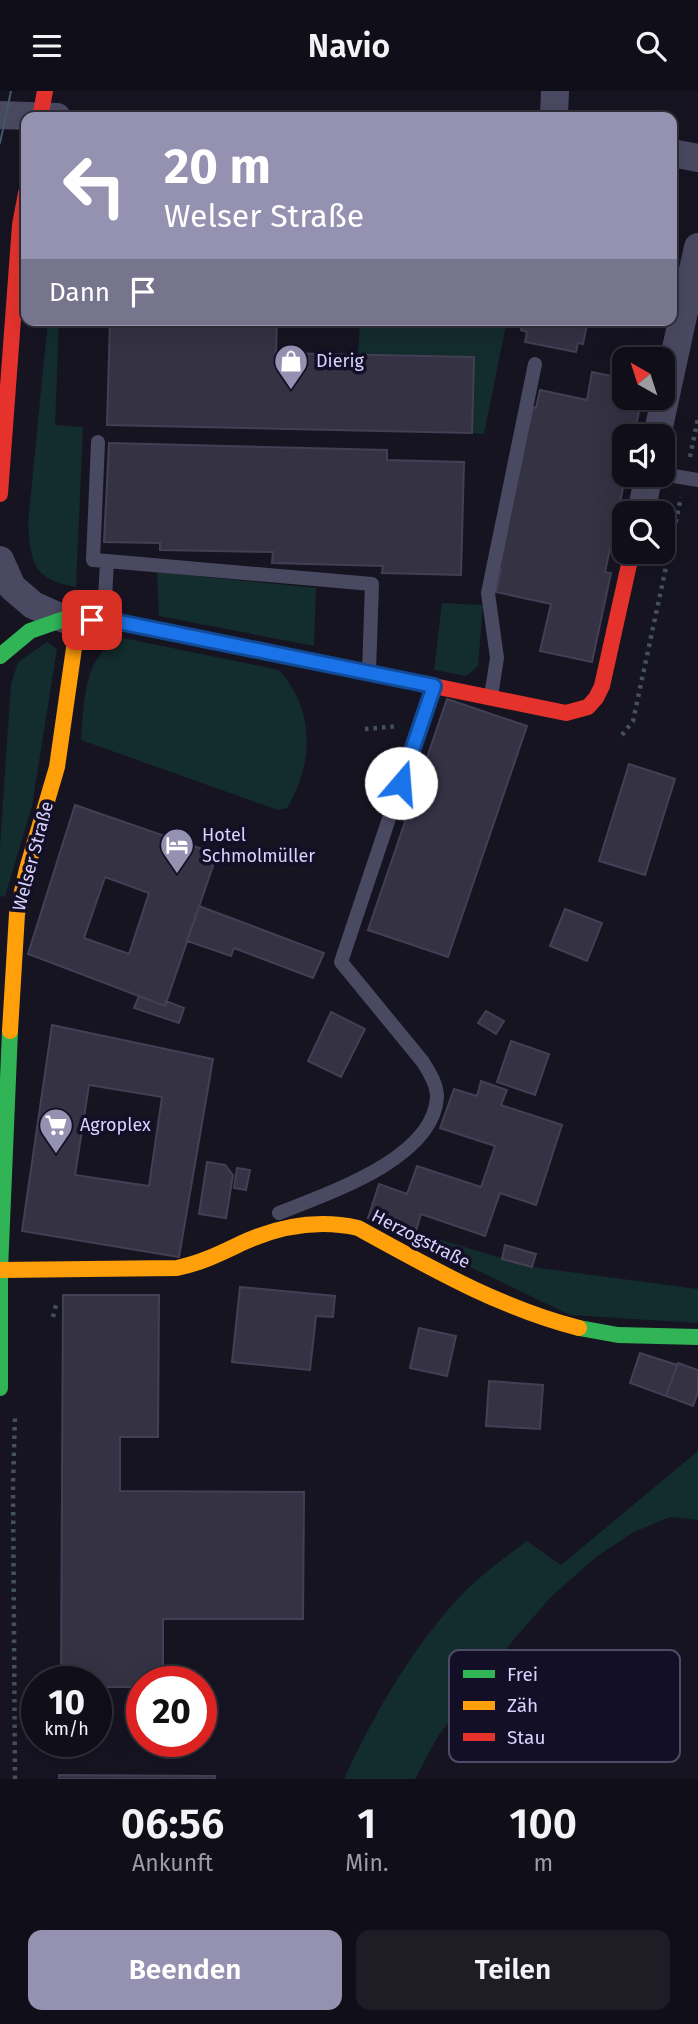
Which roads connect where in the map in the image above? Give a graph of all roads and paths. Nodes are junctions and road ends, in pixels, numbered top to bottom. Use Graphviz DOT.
graph roads {
  1 [pos="45,91"];
  2 [pos="555,91"];
  3 [pos="41,112"];
  4 [pos="554,112"];
  5 [pos="0,115"];
  6 [pos="21,116"];
  7 [pos="677,154"];
  8 [pos="698,158"];
  9 [pos="21,220"];
  10 [pos="698,247"];
  11 [pos="535,364"];
  12 [pos="698,418"];
  13 [pos="660,424"];
  14 [pos="98,442"];
  15 [pos="692,479"];
  16 [pos="0,494"];
  17 [pos="0,560"];
  18 [pos="107,561"];
  19 [pos="629,564"];
  20 [pos="71,619"];
  21 [pos="104,621"];
  22 [pos="0,656"];
  23 [pos="369,673"];
  24 [pos="434,686"];
  25 [pos="491,698"];
  26 [pos="365,729"];
  27 [pos="418,732"];
  28 [pos="622,735"];
  29 [pos="244,1242"];
  30 [pos="0,1270"];
  31 [pos="59,1294"];
  32 [pos="53,1317"];
  33 [pos="698,1337"];
  34 [pos="0,1388"];
  1 -- 3 [label="street"];
  2 -- 4 [label="street"];
  5 -- 6 [label="street"];
  7 -- 8 [label="street"];
  9 -- 16 [label="street"];
  10 -- 13 [label="street"];
  11 -- 25 [label="lane"];
  12 -- 15 [label="path"];
  14 -- 18 [label="lane"];
  15 -- 28 [label="path"];
  17 -- 20 [label="street"];
  18 -- 21 [label="lane"];
  18 -- 23 [label="lane"];
  19 -- 25 [label="street"];
  20 -- 21 [label="street"];
  20 -- 22 [label="street"];
  20 -- 30 [label="street, Welser Straße"];
  21 -- 23 [label="street"];
  23 -- 24 [label="street"];
  24 -- 25 [label="street"];
  24 -- 27 [label="lane"];
  26 -- 27 [label="path"];
  27 -- 29 [label="lane"];
  29 -- 30 [label="street, Herzogstraße"];
  29 -- 33 [label="street, Herzogstraße"];
  30 -- 34 [label="street, Welser Straße"];
  31 -- 32 [label="path"];
}
